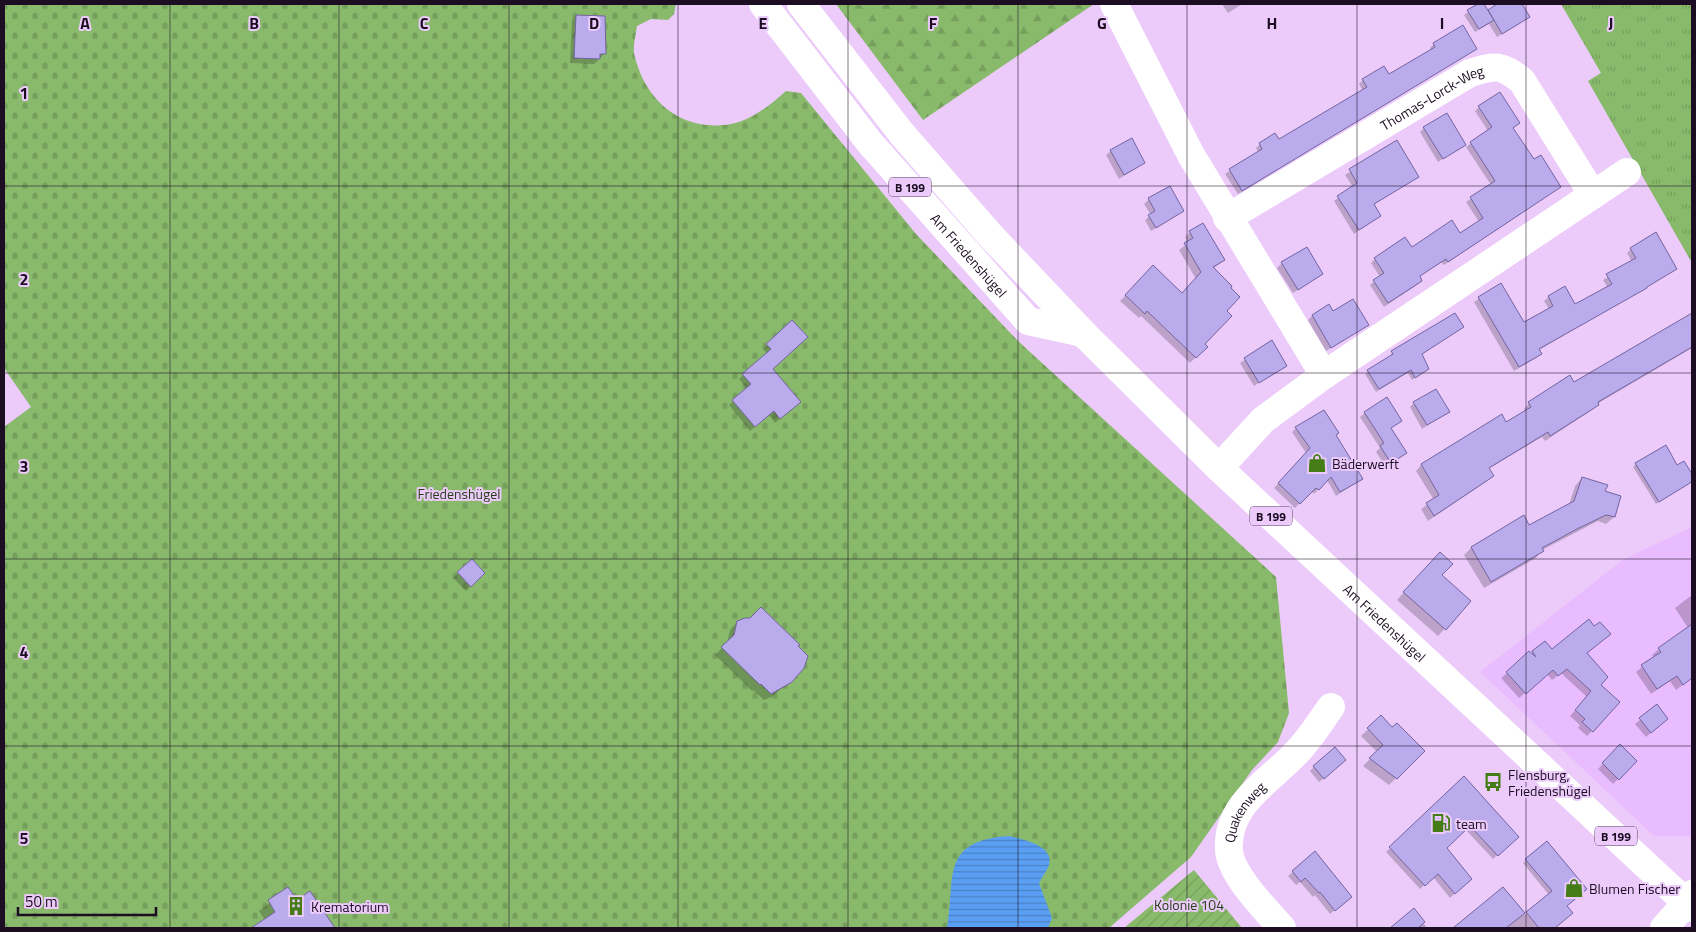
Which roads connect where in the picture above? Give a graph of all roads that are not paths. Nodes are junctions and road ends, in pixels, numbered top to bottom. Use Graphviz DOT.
graph roads {
  1 [pos="763,4"];
  2 [pos="801,4"];
  3 [pos="1114,4"];
  4 [pos="1627,172"];
  5 [pos="1593,195"];
  6 [pos="1227,218"];
  7 [pos="1083,333"];
  8 [pos="1324,375"];
  9 [pos="1219,468"];
  10 [pos="1331,707"];
  11 [pos="1690,901"];
  12 [pos="1282,928"];
  13 [pos="1664,928"];
  1 -- 7 [label="main road, Am Friedenshügel / B 199"];
  2 -- 7 [label="main road, Am Friedenshügel / B 199"];
  3 -- 6 [label="main road"];
  4 -- 5 [label="main road"];
  5 -- 6 [label="main road, Thomas-Lorck-Weg"];
  5 -- 8 [label="main road"];
  6 -- 8 [label="main road"];
  7 -- 9 [label="main road, Am Friedenshügel / B 199"];
  8 -- 9 [label="main road"];
  9 -- 11 [label="main road, Am Friedenshügel / B 199"];
  10 -- 12 [label="main road, Quakenweg"];
  11 -- 13 [label="main road"];
}
